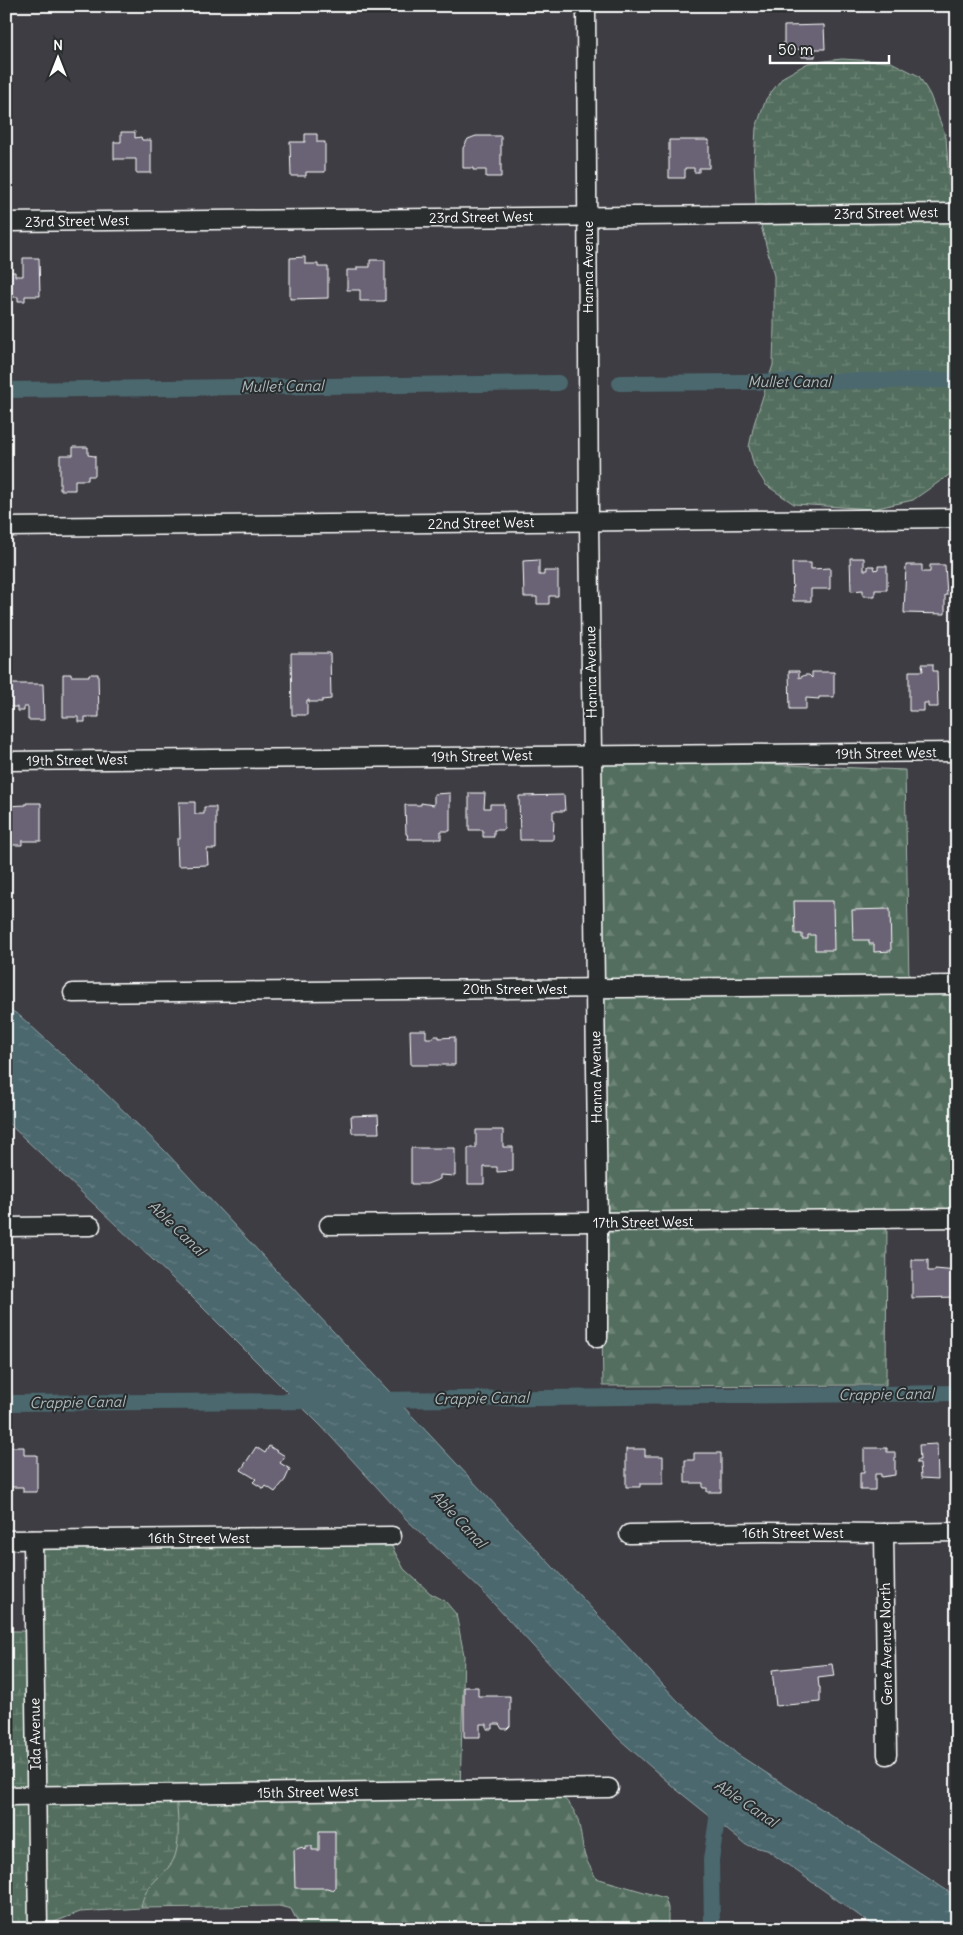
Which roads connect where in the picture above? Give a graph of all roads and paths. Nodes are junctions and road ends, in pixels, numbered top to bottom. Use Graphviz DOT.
graph roads {
  1 [pos="586,6"];
  2 [pos="957,212"];
  3 [pos="588,216"];
  4 [pos="6,222"];
  5 [pos="957,518"];
  6 [pos="589,522"];
  7 [pos="6,527"];
  8 [pos="957,752"];
  9 [pos="592,755"];
  10 [pos="6,761"];
  11 [pos="957,986"];
  12 [pos="595,989"];
  13 [pos="73,993"];
  14 [pos="957,1218"];
  15 [pos="598,1222"];
  16 [pos="329,1225"];
  17 [pos="91,1226"];
  18 [pos="6,1227"];
  19 [pos="598,1338"];
  20 [pos="957,1532"];
  21 [pos="884,1533"];
  22 [pos="629,1534"];
  23 [pos="392,1536"];
  24 [pos="6,1540"];
  25 [pos="33,1540"];
  26 [pos="887,1756"];
  27 [pos="609,1788"];
  28 [pos="36,1795"];
  29 [pos="6,1796"];
  30 [pos="38,1929"];
  1 -- 3 [label="street, Hanna Avenue"];
  2 -- 3 [label="street, 23rd Street West"];
  3 -- 4 [label="street, 23rd Street West"];
  3 -- 6 [label="street, Hanna Avenue"];
  5 -- 6 [label="street, 22nd Street West"];
  6 -- 7 [label="street, 22nd Street West"];
  6 -- 9 [label="street, Hanna Avenue"];
  8 -- 9 [label="street, 19th Street West"];
  9 -- 10 [label="street, 19th Street West"];
  9 -- 12 [label="street, Hanna Avenue"];
  11 -- 12 [label="street, 20th Street West"];
  12 -- 13 [label="street, 20th Street West"];
  12 -- 15 [label="street, Hanna Avenue"];
  14 -- 15 [label="street, 17th Street West"];
  15 -- 16 [label="street, 17th Street West"];
  15 -- 19 [label="street, Hanna Avenue"];
  17 -- 18 [label="street"];
  20 -- 21 [label="street, 16th Street West"];
  21 -- 22 [label="street, 16th Street West"];
  21 -- 26 [label="street, Gene Avenue North"];
  23 -- 25 [label="street, 16th Street West"];
  24 -- 25 [label="street, 16th Street West"];
  25 -- 28 [label="street, Ida Avenue"];
  27 -- 28 [label="street, 15th Street West"];
  28 -- 29 [label="street, 15th Street West"];
  28 -- 30 [label="street, Ida Avenue"];
}
